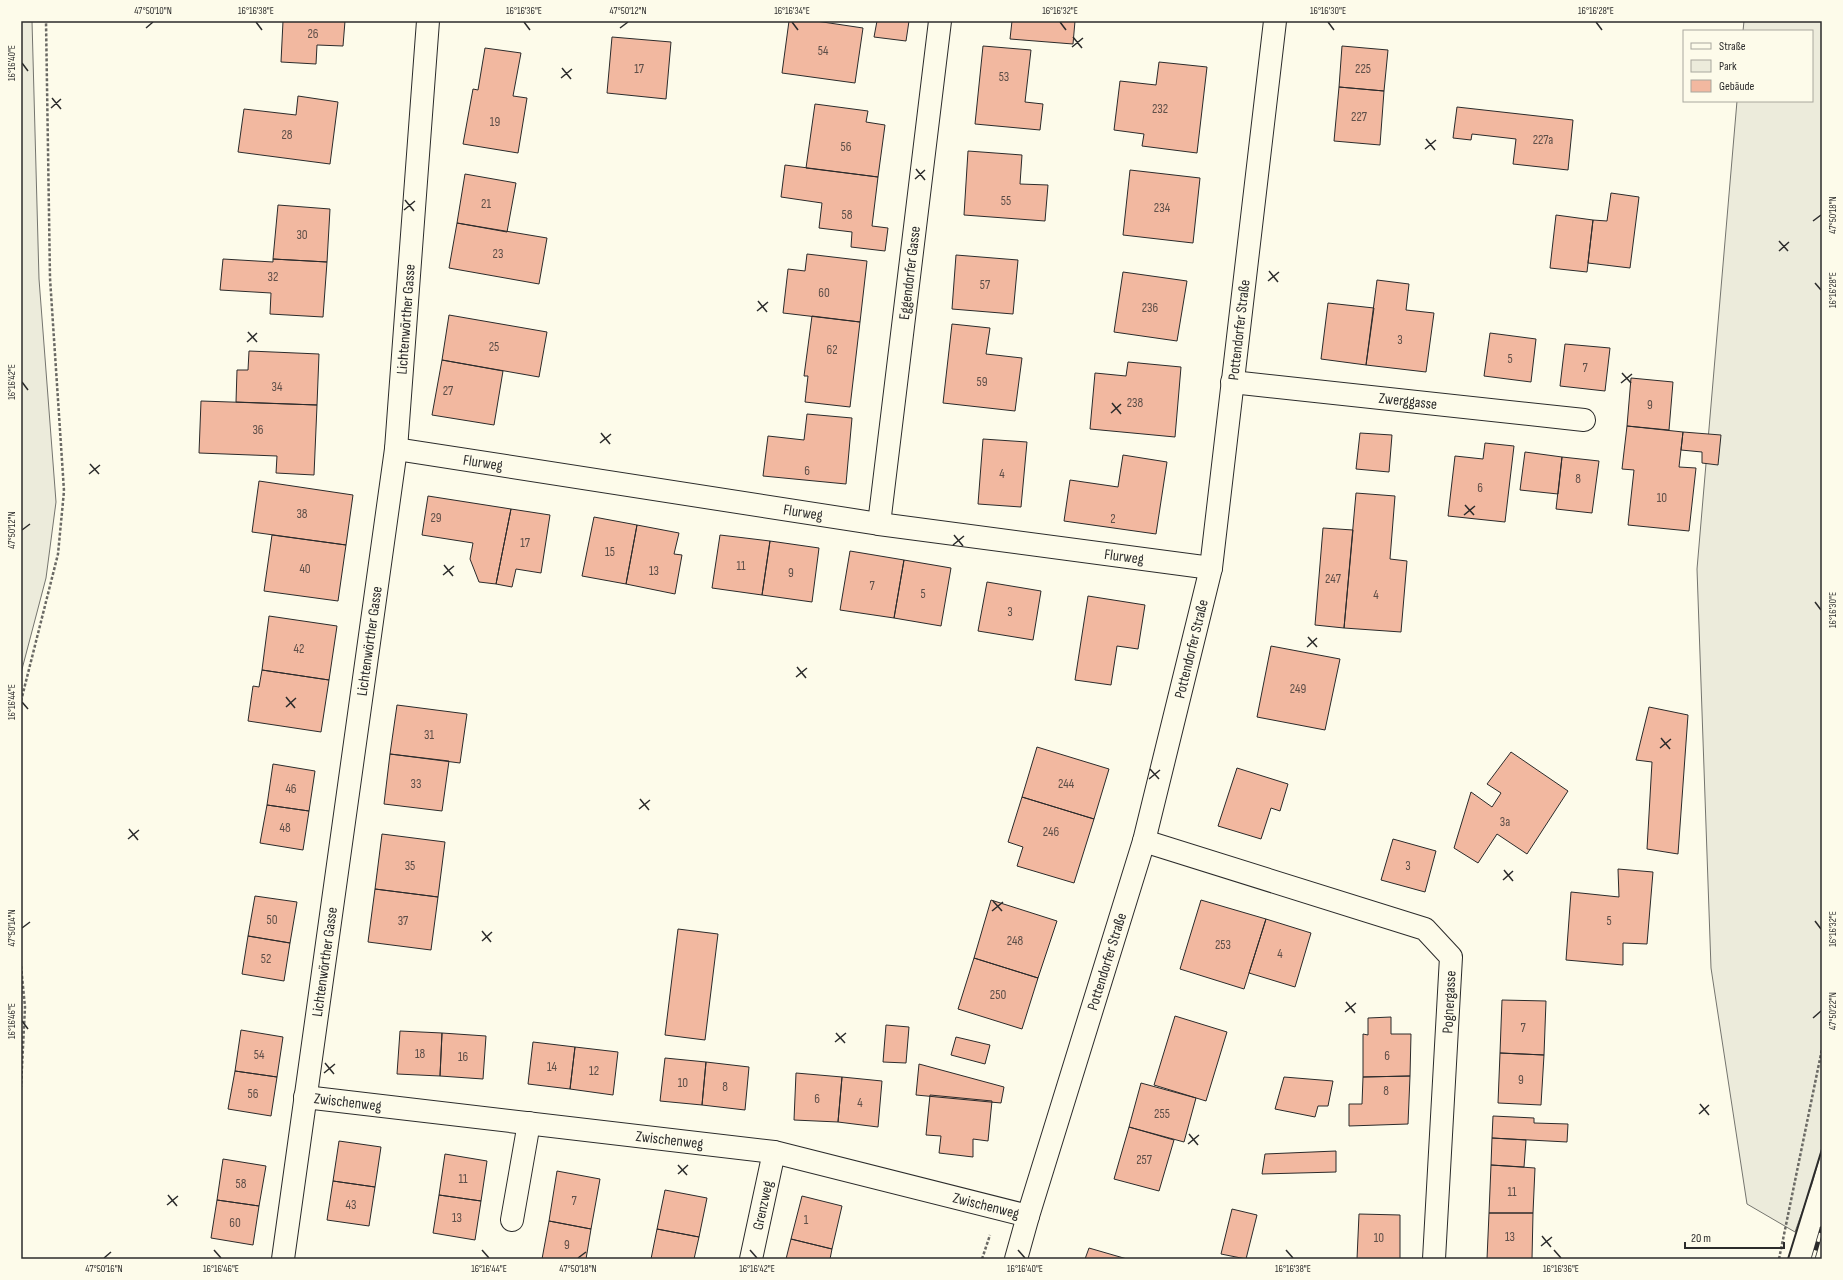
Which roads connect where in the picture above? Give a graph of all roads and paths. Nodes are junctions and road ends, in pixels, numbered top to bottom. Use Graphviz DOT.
graph roads {
  1 [pos="46,21"];
  2 [pos="428,21"];
  3 [pos="940,21"];
  4 [pos="1275,21"];
  5 [pos="1232,382"];
  6 [pos="1584,420"];
  7 [pos="396,449"];
  8 [pos="879,524"];
  9 [pos="1211,568"];
  10 [pos="21,701"];
  11 [pos="1144,841"];
  12 [pos="21,966"];
  13 [pos="1822,1050"];
  14 [pos="21,1087"];
  15 [pos="305,1097"];
  16 [pos="529,1123"];
  17 [pos="774,1152"];
  18 [pos="1028,1216"];
  19 [pos="512,1220"];
  20 [pos="283,1259"];
  21 [pos="751,1259"];
  22 [pos="1016,1259"];
  23 [pos="1434,1259"];
  24 [pos="1779,1259"];
  1 -- 10 [label="path"];
  2 -- 7 [label="street, Lichtenwörther Gasse"];
  3 -- 8 [label="street, Eggendorfer Gasse"];
  4 -- 5 [label="street, Pottendorfer Straße"];
  5 -- 6 [label="street, Zwerggasse"];
  5 -- 9 [label="street, Pottendorfer Straße"];
  7 -- 8 [label="street, Flurweg"];
  7 -- 15 [label="street, Lichtenwörther Gasse"];
  8 -- 9 [label="street, Flurweg"];
  9 -- 11 [label="street, Pottendorfer Straße"];
  11 -- 18 [label="street, Pottendorfer Straße"];
  11 -- 23 [label="street, Pognergasse"];
  12 -- 14 [label="path"];
  13 -- 24 [label="path"];
  15 -- 16 [label="street, Zwischenweg"];
  15 -- 20 [label="street, Lichtenwörther Gasse"];
  16 -- 17 [label="street, Zwischenweg"];
  16 -- 19 [label="street"];
  17 -- 18 [label="street, Zwischenweg"];
  17 -- 21 [label="street, Grenzweg"];
  18 -- 22 [label="street, Pottendorfer Straße"];
}
